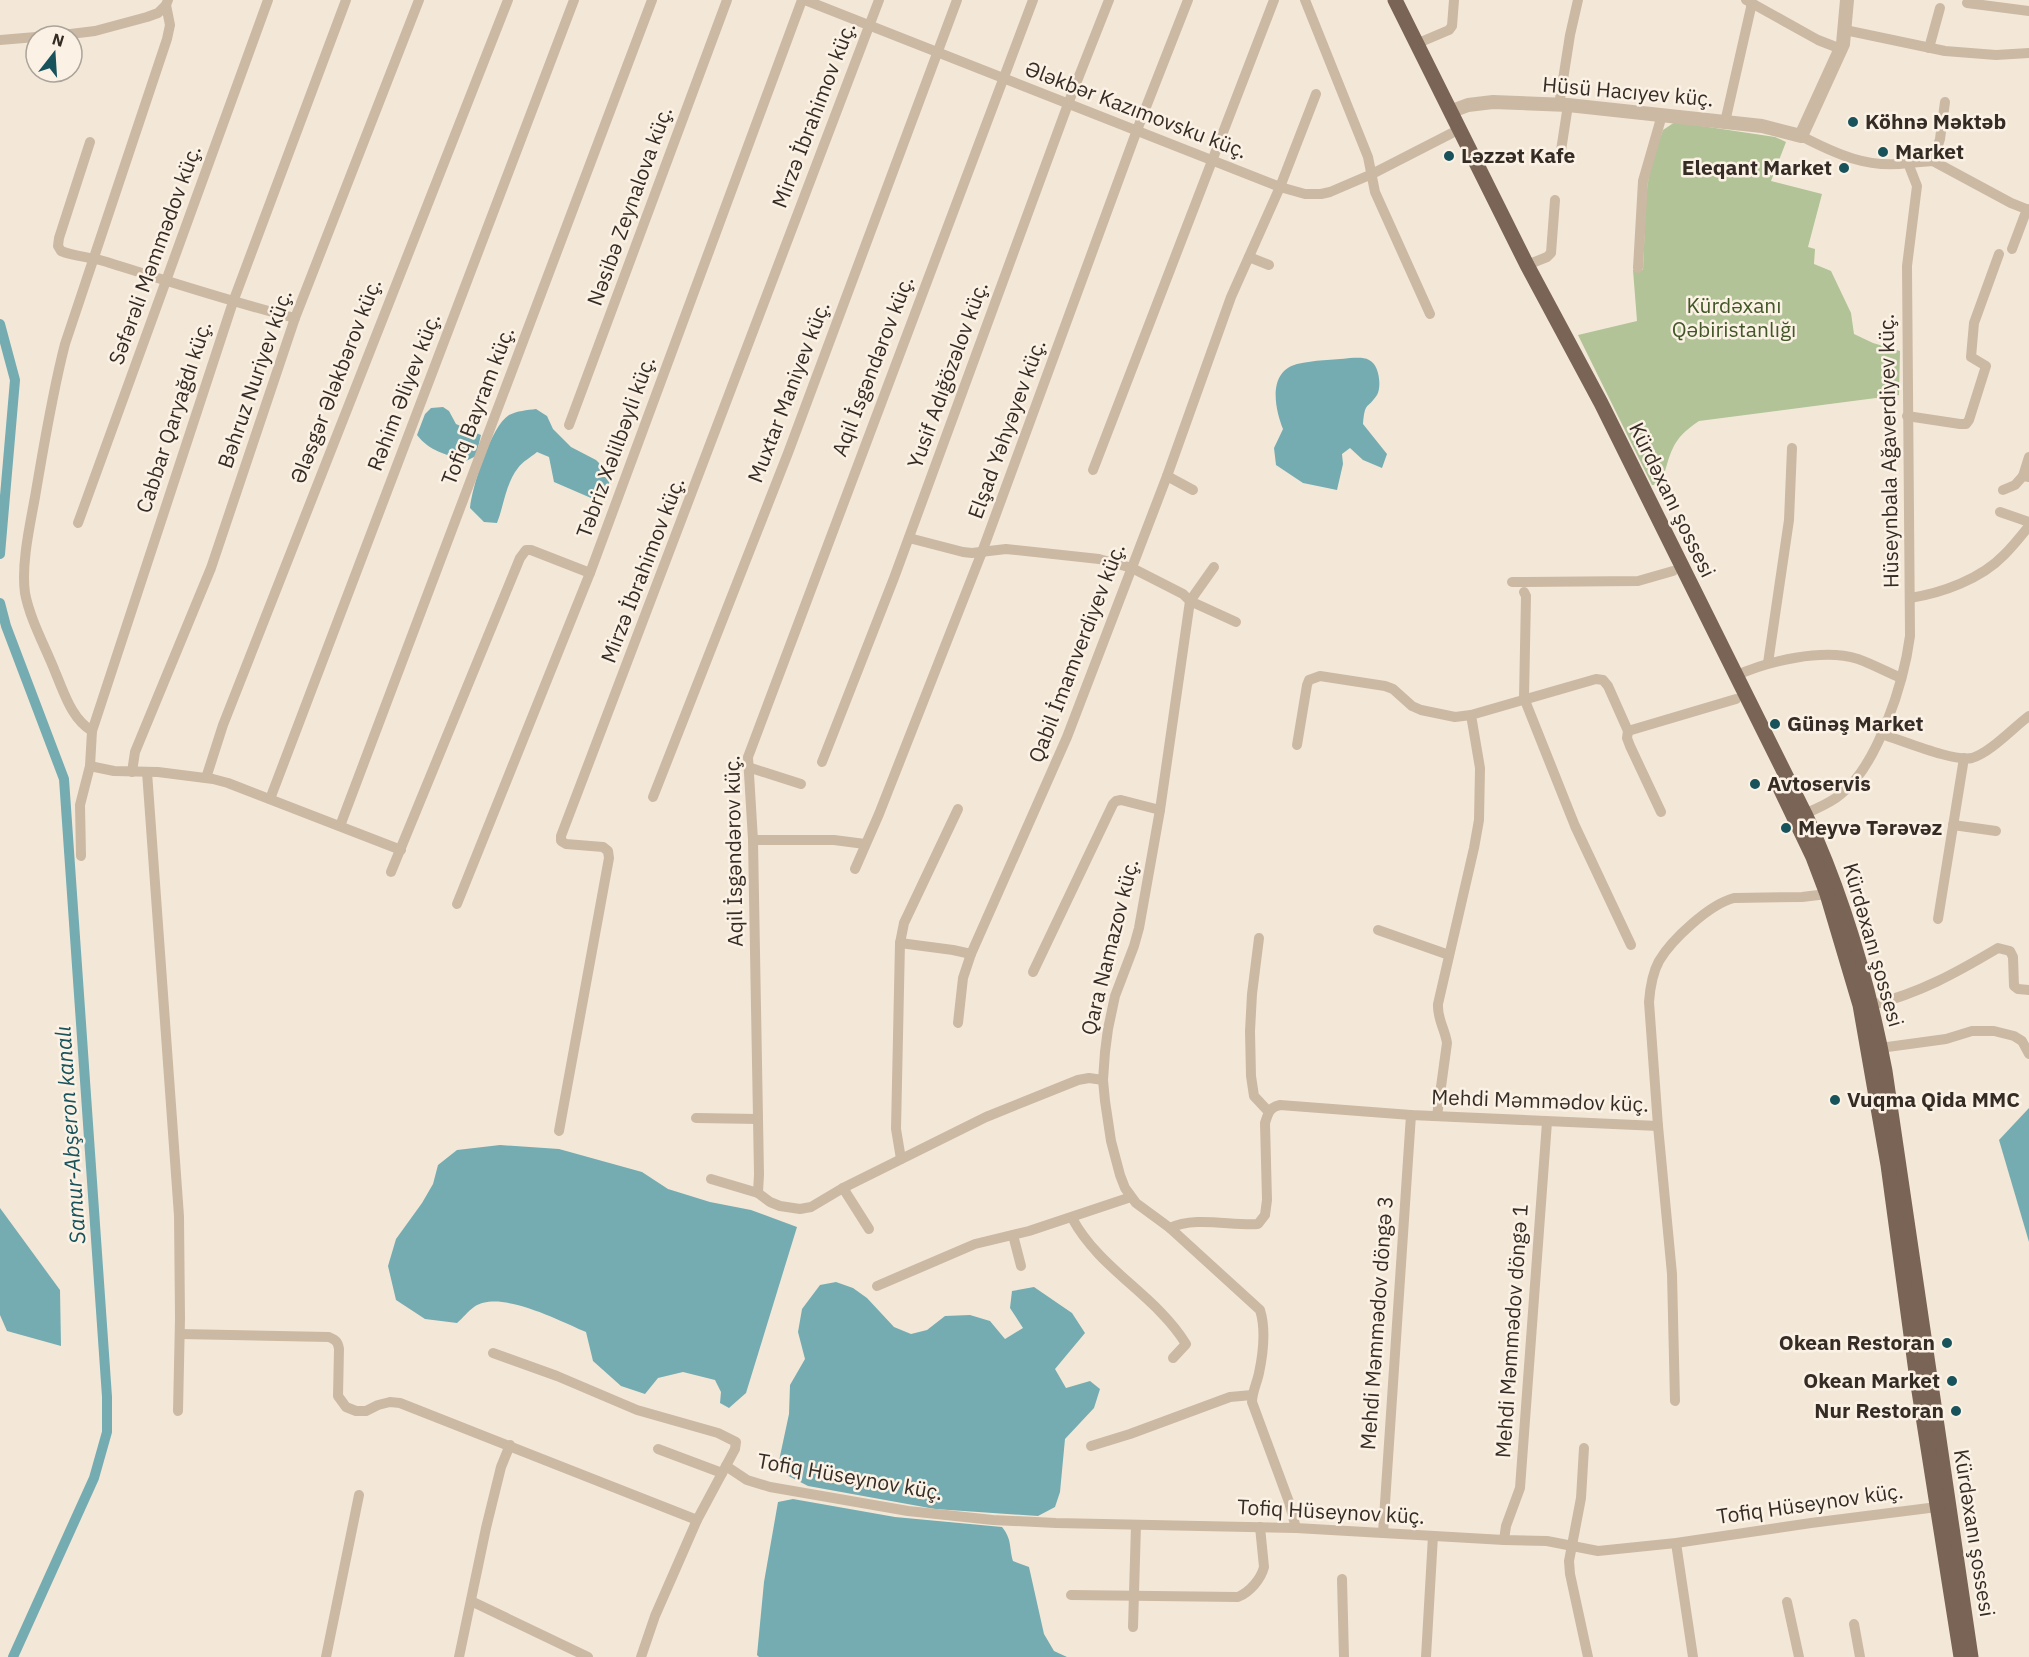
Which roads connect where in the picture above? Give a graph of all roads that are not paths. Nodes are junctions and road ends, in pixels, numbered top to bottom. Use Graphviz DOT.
graph roads {
  1 [pos="268,0"];
  2 [pos="346,0"];
  3 [pos="419,0"];
  4 [pos="508,0"];
  5 [pos="574,0"];
  6 [pos="652,0"];
  7 [pos="727,0"];
  8 [pos="803,0"];
  9 [pos="879,0"];
  10 [pos="957,0"];
  11 [pos="1033,0"];
  12 [pos="1109,0"];
  13 [pos="1188,0"];
  14 [pos="1274,0"];
  15 [pos="1305,0"];
  16 [pos="1385,0"];
  17 [pos="1395,0"];
  18 [pos="1454,0"];
  19 [pos="1578,0"];
  20 [pos="1847,0"];
  21 [pos="1749,2"];
  22 [pos="167,3"];
  23 [pos="1967,3"];
  24 [pos="1940,8"];
  25 [pos="2029,11"];
  26 [pos="868,26"];
  27 [pos="1845,30"];
  28 [pos="84,32"];
  29 [pos="24,38"];
  30 [pos="0,40"];
  31 [pos="1416,44"];
  32 [pos="1929,48"];
  33 [pos="1841,49"];
  34 [pos="936,53"];
  35 [pos="2029,53"];
  36 [pos="1002,78"];
  37 [pos="1316,94"];
  38 [pos="1945,102"];
  39 [pos="1068,104"];
  40 [pos="1564,105"];
  41 [pos="1447,113"];
  42 [pos="1662,115"];
  43 [pos="1725,122"];
  44 [pos="1137,130"];
  45 [pos="1452,133"];
  46 [pos="1801,136"];
  47 [pos="90,142"];
  48 [pos="1560,157"];
  49 [pos="1212,160"];
  50 [pos="1933,161"];
  51 [pos="1908,163"];
  52 [pos="1372,174"];
  53 [pos="1280,187"];
  54 [pos="1555,200"];
  55 [pos="2028,210"];
  56 [pos="2012,249"];
  57 [pos="1999,254"];
  58 [pos="1249,257"];
  59 [pos="94,258"];
  60 [pos="1269,265"];
  61 [pos="1527,265"];
  62 [pos="1638,268"];
  63 [pos="166,280"];
  64 [pos="233,302"];
  65 [pos="1430,314"];
  66 [pos="295,318"];
  67 [pos="1597,405"];
  68 [pos="1907,416"];
  69 [pos="569,425"];
  70 [pos="1792,448"];
  71 [pos="2029,457"];
  72 [pos="1093,470"];
  73 [pos="1167,476"];
  74 [pos="2026,477"];
  75 [pos="1193,490"];
  76 [pos="2003,490"];
  77 [pos="2000,512"];
  78 [pos="78,523"];
  79 [pos="2029,524"];
  80 [pos="909,538"];
  81 [pos="982,552"];
  82 [pos="1214,567"];
  83 [pos="1132,568"];
  84 [pos="1673,571"];
  85 [pos="590,573"];
  86 [pos="1512,582"];
  87 [pos="1524,592"];
  88 [pos="1910,598"];
  89 [pos="1190,601"];
  90 [pos="1236,622"];
  91 [pos="1768,663"];
  92 [pos="1735,676"];
  93 [pos="1901,678"];
  94 [pos="1524,699"];
  95 [pos="1736,699"];
  96 [pos="1471,715"];
  97 [pos="2029,716"];
  98 [pos="92,731"];
  99 [pos="1628,731"];
  100 [pos="1881,734"];
  101 [pos="1297,745"];
  102 [pos="1964,758"];
  103 [pos="822,762"];
  104 [pos="90,766"];
  105 [pos="748,767"];
  106 [pos="147,771"];
  107 [pos="132,772"];
  108 [pos="206,778"];
  109 [pos="801,784"];
  110 [pos="653,796"];
  111 [pos="270,799"];
  112 [pos="958,809"];
  113 [pos="1160,810"];
  114 [pos="1661,812"];
  115 [pos="1800,816"];
  116 [pos="1953,825"];
  117 [pos="340,826"];
  118 [pos="1996,831"];
  119 [pos="753,840"];
  120 [pos="864,844"];
  121 [pos="400,850"];
  122 [pos="81,856"];
  123 [pos="855,868"];
  124 [pos="391,872"];
  125 [pos="1827,894"];
  126 [pos="457,904"];
  127 [pos="1938,919"];
  128 [pos="1378,930"];
  129 [pos="1259,938"];
  130 [pos="900,943"];
  131 [pos="1631,945"];
  132 [pos="970,954"];
  133 [pos="1449,955"];
  134 [pos="1033,972"];
  135 [pos="2029,990"];
  136 [pos="1872,1005"];
  137 [pos="958,1023"];
  138 [pos="1880,1048"];
  139 [pos="2029,1054"];
  140 [pos="1103,1080"];
  141 [pos="1268,1111"];
  142 [pos="1411,1115"];
  143 [pos="1437,1116"];
  144 [pos="696,1118"];
  145 [pos="758,1119"];
  146 [pos="1547,1122"];
  147 [pos="1658,1126"];
  148 [pos="559,1131"];
  149 [pos="901,1159"];
  150 [pos="711,1179"];
  151 [pos="843,1188"];
  152 [pos="758,1193"];
  153 [pos="1131,1197"];
  154 [pos="1072,1218"];
  155 [pos="1170,1228"];
  156 [pos="869,1229"];
  157 [pos="1013,1235"];
  158 [pos="1021,1266"];
  159 [pos="877,1286"];
  160 [pos="180,1334"];
  161 [pos="493,1353"];
  162 [pos="1173,1358"];
  163 [pos="1252,1395"];
  164 [pos="1675,1401"];
  165 [pos="178,1412"];
  166 [pos="510,1445"];
  167 [pos="1091,1446"];
  168 [pos="1584,1448"];
  169 [pos="657,1449"];
  170 [pos="724,1470"];
  171 [pos="359,1495"];
  172 [pos="1937,1507"];
  173 [pos="697,1520"];
  174 [pos="1136,1525"];
  175 [pos="1260,1527"];
  176 [pos="1296,1528"];
  177 [pos="1383,1533"];
  178 [pos="1433,1536"];
  179 [pos="1504,1540"];
  180 [pos="1676,1543"];
  181 [pos="1573,1546"];
  182 [pos="1342,1580"];
  183 [pos="1071,1595"];
  184 [pos="1134,1597"];
  185 [pos="471,1601"];
  186 [pos="1786,1602"];
  187 [pos="1854,1624"];
  188 [pos="1133,1628"];
  189 [pos="326,1657"];
  190 [pos="459,1657"];
  191 [pos="588,1657"];
  192 [pos="640,1657"];
  193 [pos="1344,1657"];
  194 [pos="1426,1657"];
  195 [pos="1588,1657"];
  196 [pos="1693,1657"];
  197 [pos="1799,1657"];
  198 [pos="1860,1657"];
  199 [pos="1961,1657"];
  200 [pos="1971,1657"];
  1 -- 63 [label="street, Səfərəli Məmmədov küç."];
  2 -- 64 [label="street, Cabbar Qaryağdı küç."];
  3 -- 66 [label="street, Bəhruz Nuriyev küç."];
  4 -- 108 [label="street, Ələsgər Ələkbərov küç."];
  5 -- 111 [label="street, Rəhim Əliyev küç."];
  6 -- 117 [label="street, Tofiq Bayram küç."];
  7 -- 69 [label="street, Nəsibə Zeynalova küç."];
  8 -- 26 [label="street, Ələkbər Kazımovsku küç."];
  8 -- 85 [label="street, Təbriz Xəlilbəyli küç."];
  9 -- 26 [label="street, Mirzə İbrahimov küç."];
  10 -- 34 [label="street, Muxtar Maniyev küç."];
  11 -- 36 [label="street, Aqil İsgəndərov küç."];
  12 -- 39 [label="street, Yusif Adığözəlov küç."];
  13 -- 44 [label="street, Elşad Yəhyəyev küç."];
  14 -- 49 [label="street"];
  15 -- 52 [label="street"];
  16 -- 41 [label="main road"];
  17 -- 31 [label="main road"];
  18 -- 31 [label="street"];
  19 -- 40 [label="street"];
  20 -- 27 [label="street"];
  21 -- 33 [label="street"];
  21 -- 43 [label="street"];
  22 -- 28 [label="street"];
  22 -- 59 [label="street"];
  23 -- 25 [label="street"];
  24 -- 32 [label="street"];
  26 -- 34 [label="street, Ələkbər Kazımovsku küç."];
  26 -- 148 [label="street, Mirzə İbrahimov küç."];
  27 -- 32 [label="street"];
  27 -- 33 [label="street"];
  29 -- 30 [label="street"];
  31 -- 41 [label="main road"];
  32 -- 35 [label="street"];
  33 -- 46 [label="street"];
  34 -- 36 [label="street, Ələkbər Kazımovsku küç."];
  34 -- 110 [label="street, Muxtar Maniyev küç."];
  36 -- 39 [label="street, Ələkbər Kazımovsku küç."];
  36 -- 105 [label="street, Aqil İsgəndərov küç."];
  37 -- 53 [label="street, Qabil İmamverdiyev küç."];
  38 -- 50 [label="street"];
  39 -- 44 [label="street, Ələkbər Kazımovsku küç."];
  39 -- 80 [label="street, Yusif Adığözəlov küç."];
  40 -- 41 [label="street, Hüsü Hacıyev küç."];
  40 -- 42 [label="street, Hüsü Hacıyev küç."];
  40 -- 48 [label="street"];
  41 -- 45 [label="main road, Kürdəxanı şossesi"];
  41 -- 61 [label="main road, Kürdəxanı şossesi"];
  42 -- 43 [label="street, Hüsü Hacıyev küç."];
  42 -- 62 [label="street"];
  43 -- 46 [label="street, Hüsü Hacıyev küç."];
  44 -- 49 [label="street, Ələkbər Kazımovsku küç."];
  44 -- 81 [label="street, Elşad Yəhyəyev küç."];
  45 -- 52 [label="street, Ələkbər Kazımovsku küç."];
  45 -- 67 [label="main road, Kürdəxanı şossesi"];
  46 -- 51 [label="street"];
  47 -- 59 [label="street"];
  49 -- 53 [label="street, Ələkbər Kazımovsku küç."];
  49 -- 72 [label="street"];
  50 -- 51 [label="street"];
  50 -- 55 [label="street"];
  51 -- 68 [label="street, Hüseynbala Ağaverdiyev küç."];
  52 -- 53 [label="street, Ələkbər Kazımovsku küç."];
  52 -- 65 [label="street"];
  53 -- 58 [label="street, Qabil İmamverdiyev küç."];
  54 -- 61 [label="street"];
  55 -- 56 [label="street"];
  57 -- 68 [label="street"];
  58 -- 60 [label="street"];
  58 -- 73 [label="street, Qabil İmamverdiyev küç."];
  59 -- 63 [label="street"];
  59 -- 98 [label="street"];
  61 -- 67 [label="main road, Kürdəxanı şossesi"];
  63 -- 64 [label="street"];
  63 -- 78 [label="street, Səfərəli Məmmədov küç."];
  64 -- 66 [label="street"];
  64 -- 98 [label="street, Cabbar Qaryağdı küç."];
  66 -- 107 [label="street, Bəhruz Nuriyev küç."];
  67 -- 84 [label="main road, Kürdəxanı şossesi"];
  67 -- 92 [label="main road, Kürdəxanı şossesi"];
  68 -- 88 [label="street, Hüseynbala Ağaverdiyev küç."];
  70 -- 91 [label="street"];
  71 -- 74 [label="street"];
  73 -- 75 [label="street"];
  73 -- 83 [label="street, Qabil İmamverdiyev küç."];
  74 -- 76 [label="street"];
  77 -- 79 [label="street"];
  79 -- 88 [label="street"];
  80 -- 81 [label="street"];
  80 -- 103 [label="street, Yusif Adığözəlov küç."];
  81 -- 83 [label="street"];
  81 -- 120 [label="street, Elşad Yəhyəyev küç."];
  82 -- 89 [label="street"];
  83 -- 89 [label="street"];
  83 -- 132 [label="street, Qabil İmamverdiyev küç."];
  84 -- 86 [label="street"];
  84 -- 95 [label="main road, Kürdəxanı şossesi"];
  85 -- 121 [label="street"];
  85 -- 126 [label="street, Təbriz Xəlilbəyli küç."];
  87 -- 94 [label="street"];
  88 -- 93 [label="street, Hüseynbala Ağaverdiyev küç."];
  89 -- 90 [label="street"];
  89 -- 113 [label="street, Qara Namazov küç."];
  91 -- 92 [label="street"];
  91 -- 93 [label="street"];
  92 -- 115 [label="main road, Kürdəxanı şossesi"];
  93 -- 100 [label="street, Hüseynbala Ağaverdiyev küç."];
  94 -- 96 [label="street"];
  94 -- 99 [label="street"];
  94 -- 131 [label="street"];
  95 -- 99 [label="street"];
  95 -- 115 [label="main road, Kürdəxanı şossesi"];
  96 -- 101 [label="street"];
  96 -- 133 [label="street"];
  97 -- 102 [label="street"];
  98 -- 104 [label="street, Cabbar Qaryağdı küç."];
  99 -- 114 [label="street"];
  100 -- 102 [label="street"];
  100 -- 115 [label="street, Hüseynbala Ağaverdiyev küç."];
  102 -- 116 [label="street"];
  104 -- 107 [label="street"];
  104 -- 122 [label="street, Cabbar Qaryağdı küç."];
  105 -- 109 [label="street"];
  105 -- 119 [label="street, Aqil İsgəndərov küç."];
  106 -- 107 [label="street"];
  106 -- 108 [label="street"];
  106 -- 160 [label="street"];
  108 -- 111 [label="street"];
  111 -- 117 [label="street"];
  112 -- 130 [label="street"];
  113 -- 134 [label="street"];
  113 -- 140 [label="street, Qara Namazov küç."];
  115 -- 125 [label="main road, Kürdəxanı şossesi"];
  115 -- 136 [label="main road, Kürdəxanı şossesi"];
  116 -- 118 [label="street"];
  116 -- 127 [label="street"];
  117 -- 121 [label="street"];
  119 -- 120 [label="street"];
  119 -- 145 [label="street, Aqil İsgəndərov küç."];
  120 -- 123 [label="street, Elşad Yəhyəyev küç."];
  121 -- 124 [label="street"];
  125 -- 147 [label="street, Mehdi Məmmədov küç."];
  125 -- 172 [label="main road, Kürdəxanı şossesi"];
  128 -- 133 [label="street"];
  129 -- 141 [label="street"];
  130 -- 132 [label="street"];
  130 -- 149 [label="street"];
  132 -- 137 [label="street, Qabil İmamverdiyev küç."];
  133 -- 143 [label="street"];
  135 -- 136 [label="street"];
  136 -- 138 [label="main road, Kürdəxanı şossesi"];
  138 -- 139 [label="street"];
  138 -- 200 [label="main road, Kürdəxanı şossesi"];
  140 -- 149 [label="street"];
  140 -- 153 [label="street, Qara Namazov küç."];
  141 -- 142 [label="street, Mehdi Məmmədov küç."];
  141 -- 155 [label="street"];
  142 -- 143 [label="street, Mehdi Məmmədov küç."];
  142 -- 177 [label="street, Mehdi Məmmədov döngə 3"];
  143 -- 146 [label="street, Mehdi Məmmədov küç."];
  144 -- 145 [label="street"];
  145 -- 152 [label="street, Aqil İsgəndərov küç."];
  146 -- 147 [label="street, Mehdi Məmmədov küç."];
  146 -- 179 [label="street, Mehdi Məmmədov döngə 1"];
  147 -- 164 [label="street"];
  149 -- 151 [label="street"];
  150 -- 152 [label="street"];
  151 -- 152 [label="street"];
  151 -- 156 [label="street"];
  153 -- 154 [label="street"];
  153 -- 155 [label="street, Qara Namazov küç."];
  154 -- 157 [label="street"];
  154 -- 162 [label="street"];
  155 -- 163 [label="street, Qara Namazov küç."];
  157 -- 158 [label="street"];
  157 -- 159 [label="street"];
  160 -- 165 [label="street"];
  160 -- 166 [label="street"];
  161 -- 170 [label="street"];
  163 -- 167 [label="street"];
  163 -- 176 [label="street, Qara Namazov küç."];
  166 -- 173 [label="street"];
  166 -- 185 [label="street"];
  168 -- 181 [label="street"];
  169 -- 170 [label="street, Tofiq Hüseynov küç."];
  170 -- 173 [label="street"];
  170 -- 174 [label="street, Tofiq Hüseynov küç."];
  171 -- 189 [label="street"];
  172 -- 180 [label="street, Tofiq Hüseynov küç."];
  172 -- 199 [label="main road, Kürdəxanı şossesi"];
  173 -- 192 [label="street"];
  174 -- 175 [label="street, Tofiq Hüseynov küç."];
  174 -- 184 [label="street"];
  175 -- 176 [label="street, Tofiq Hüseynov küç."];
  175 -- 184 [label="street"];
  176 -- 177 [label="street, Tofiq Hüseynov küç."];
  177 -- 178 [label="street, Tofiq Hüseynov küç."];
  178 -- 179 [label="street, Tofiq Hüseynov küç."];
  178 -- 194 [label="street"];
  179 -- 181 [label="street, Tofiq Hüseynov küç."];
  180 -- 181 [label="street, Tofiq Hüseynov küç."];
  180 -- 196 [label="street"];
  181 -- 195 [label="street"];
  182 -- 193 [label="street"];
  183 -- 184 [label="street"];
  184 -- 188 [label="street"];
  185 -- 190 [label="street"];
  185 -- 191 [label="street"];
  186 -- 197 [label="street"];
  187 -- 198 [label="street"];
}
